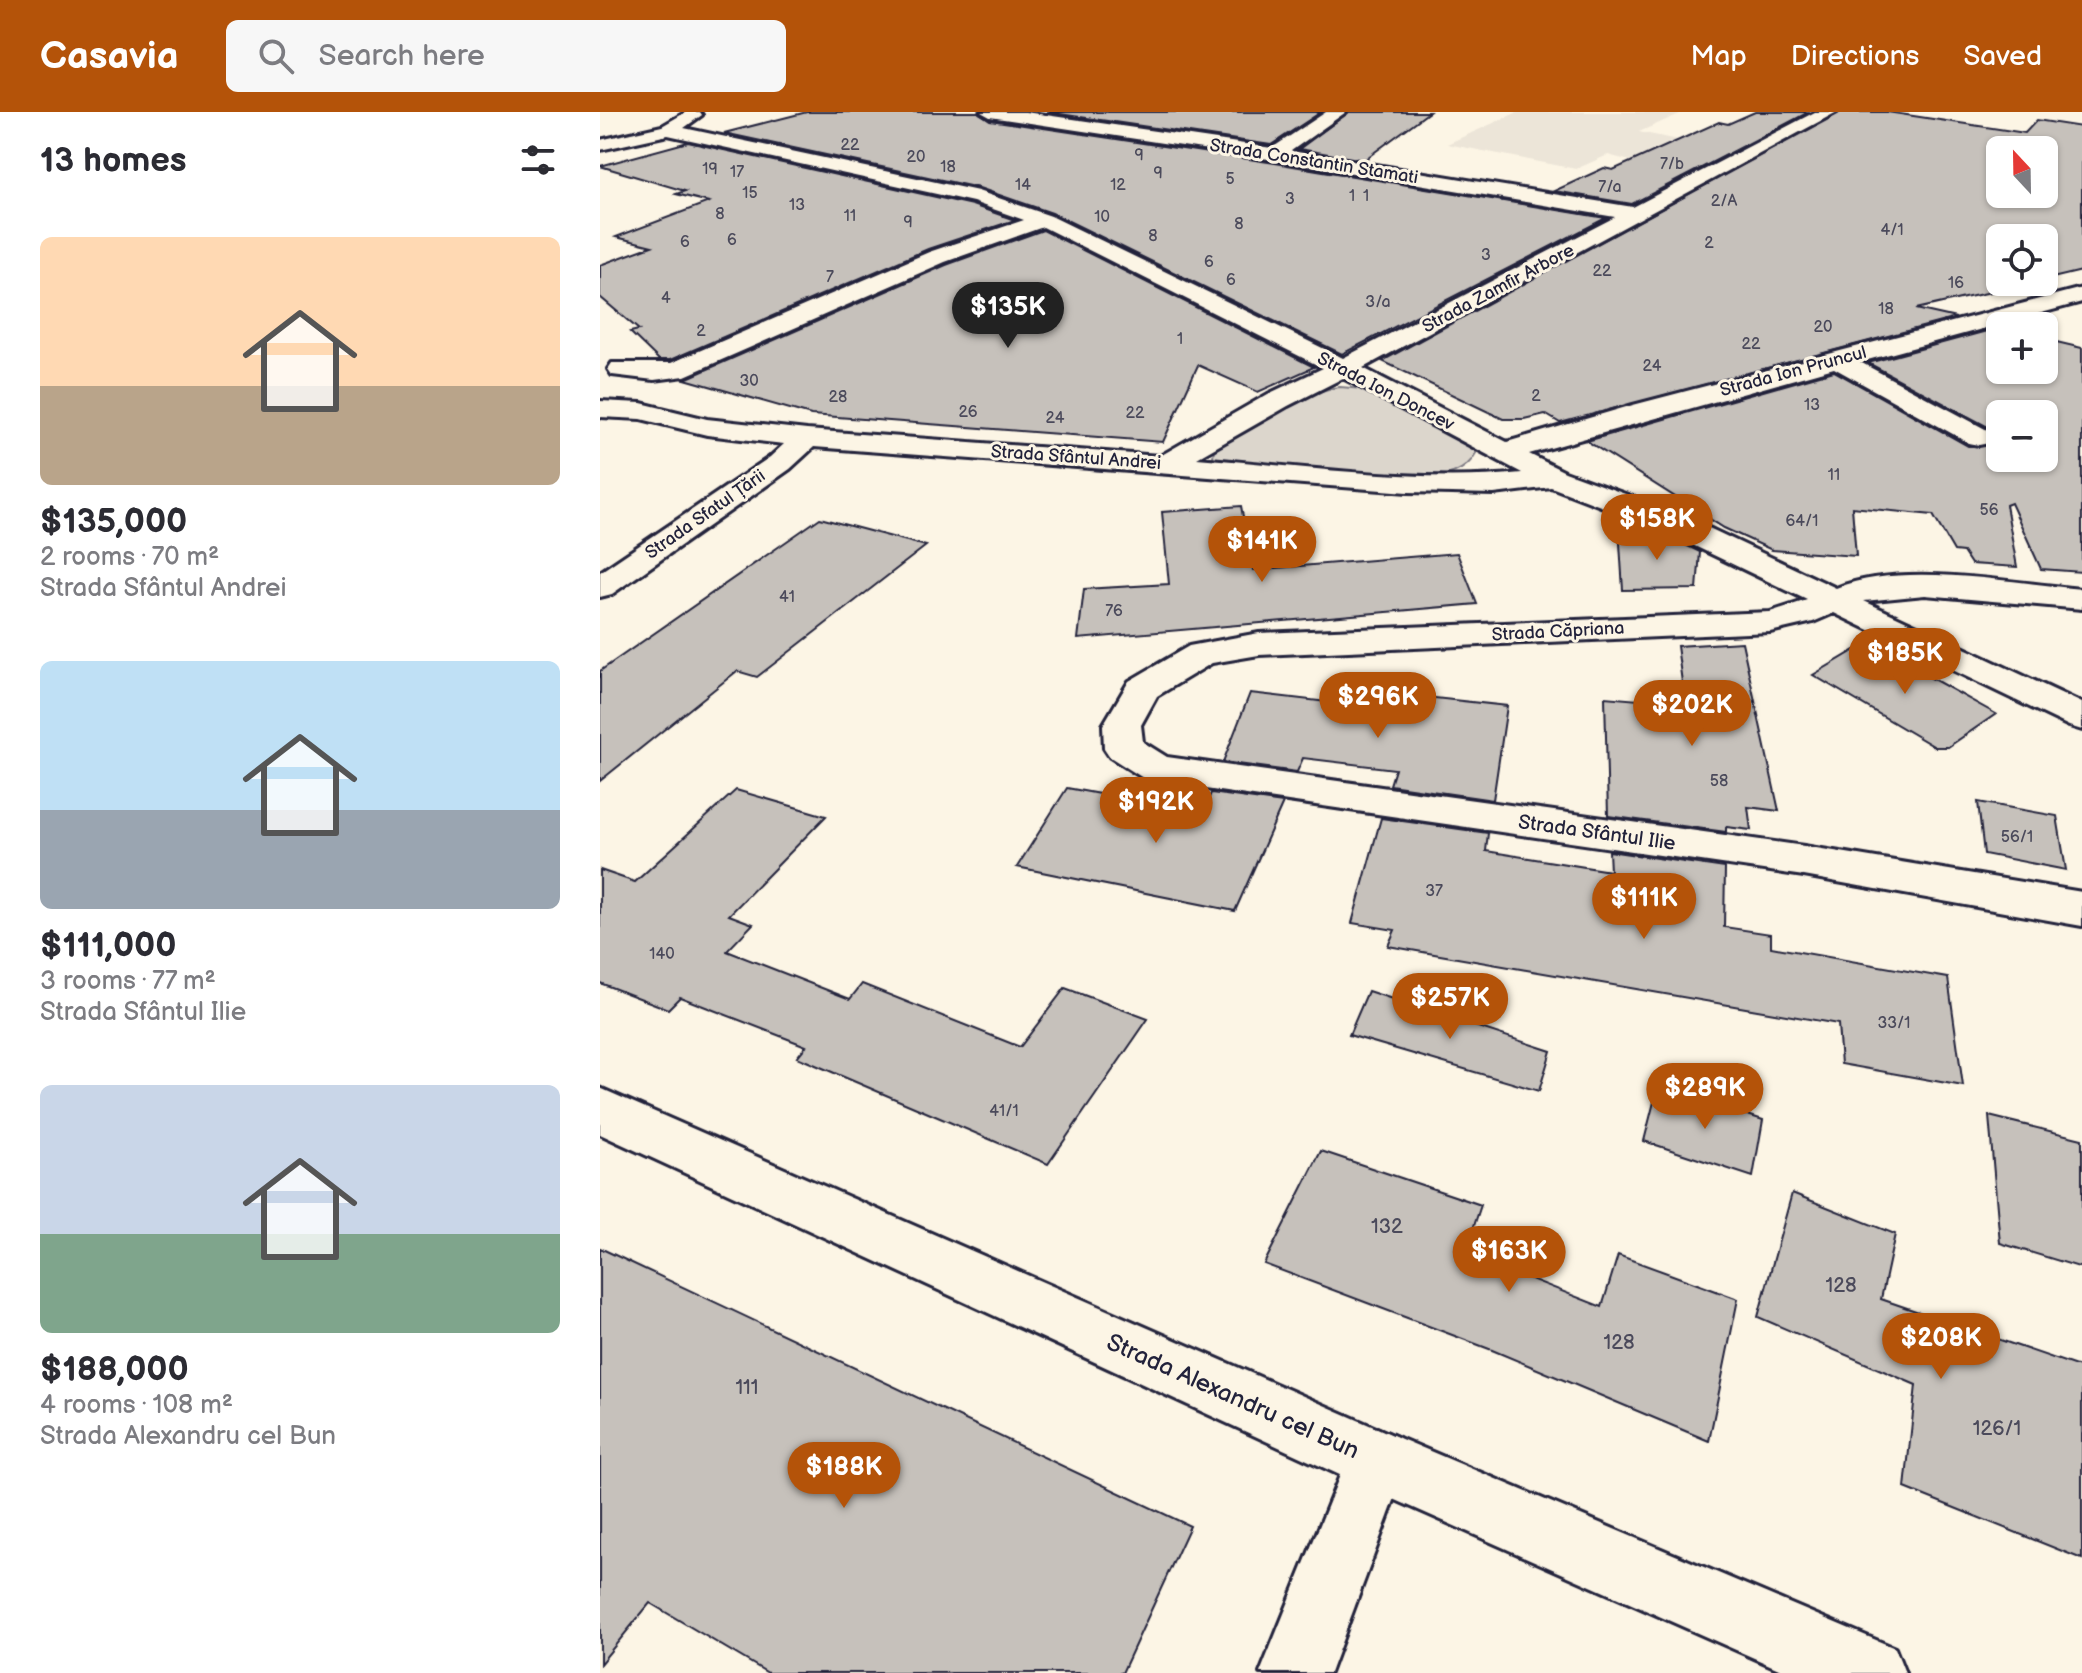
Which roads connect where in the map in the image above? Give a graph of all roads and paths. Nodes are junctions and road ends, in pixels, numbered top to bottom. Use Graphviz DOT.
graph roads {
  1 [pos="699,112"];
  2 [pos="990,112"];
  3 [pos="1337,112"];
  4 [pos="1828,112"];
  5 [pos="668,130"];
  6 [pos="600,145"];
  7 [pos="1275,154"];
  8 [pos="1636,214"];
  9 [pos="1044,220"];
  10 [pos="2082,295"];
  11 [pos="600,347"];
  12 [pos="1836,359"];
  13 [pos="1343,368"];
  14 [pos="621,369"];
  15 [pos="600,409"];
  16 [pos="641,411"];
  17 [pos="1979,437"];
  18 [pos="807,438"];
  19 [pos="1504,452"];
  20 [pos="1167,464"];
  21 [pos="1554,478"];
  22 [pos="600,587"];
  23 [pos="1835,599"];
  24 [pos="2082,599"];
  25 [pos="2082,718"];
  26 [pos="1157,769"];
  27 [pos="2082,909"];
  28 [pos="600,1110"];
  29 [pos="1377,1460"];
  30 [pos="1295,1673"];
  31 [pos="1870,1673"];
  1 -- 5 [label="street"];
  2 -- 7 [label="street, Strada Constantin Stamati"];
  3 -- 7 [label="street"];
  4 -- 8 [label="street, Strada Zamfir Arbore"];
  5 -- 6 [label="street"];
  5 -- 9 [label="street, Strada Ion Doncev"];
  7 -- 8 [label="street, Strada Constantin Stamati"];
  8 -- 13 [label="street, Strada Zamfir Arbore"];
  9 -- 13 [label="street, Strada Ion Doncev"];
  9 -- 14 [label="street"];
  10 -- 12 [label="street, Strada Ion Pruncul"];
  11 -- 14 [label="street"];
  12 -- 17 [label="street"];
  12 -- 19 [label="street, Strada Ion Pruncul"];
  13 -- 19 [label="street, Strada Ion Doncev"];
  13 -- 20 [label="street, Strada Zamfir Arbore"];
  14 -- 16 [label="street"];
  15 -- 16 [label="street, Strada Sfântul Andrei"];
  16 -- 18 [label="street, Strada Sfântul Andrei"];
  18 -- 20 [label="street, Strada Sfântul Andrei"];
  18 -- 22 [label="street, Strada Sfatul Țării"];
  19 -- 21 [label="street, Strada Ion Doncev"];
  20 -- 21 [label="street, Strada Sfântul Andrei"];
  21 -- 23 [label="street, Strada Ion Doncev"];
  23 -- 24 [label="street, Strada Căpriana"];
  23 -- 25 [label="street, Strada Ion Doncev"];
  23 -- 26 [label="street, Strada Căpriana"];
  26 -- 27 [label="street, Strada Sfântul Ilie"];
  28 -- 29 [label="street, Strada Alexandru cel Bun"];
  29 -- 30 [label="street"];
  29 -- 31 [label="street, Strada Alexandru cel Bun"];
}
